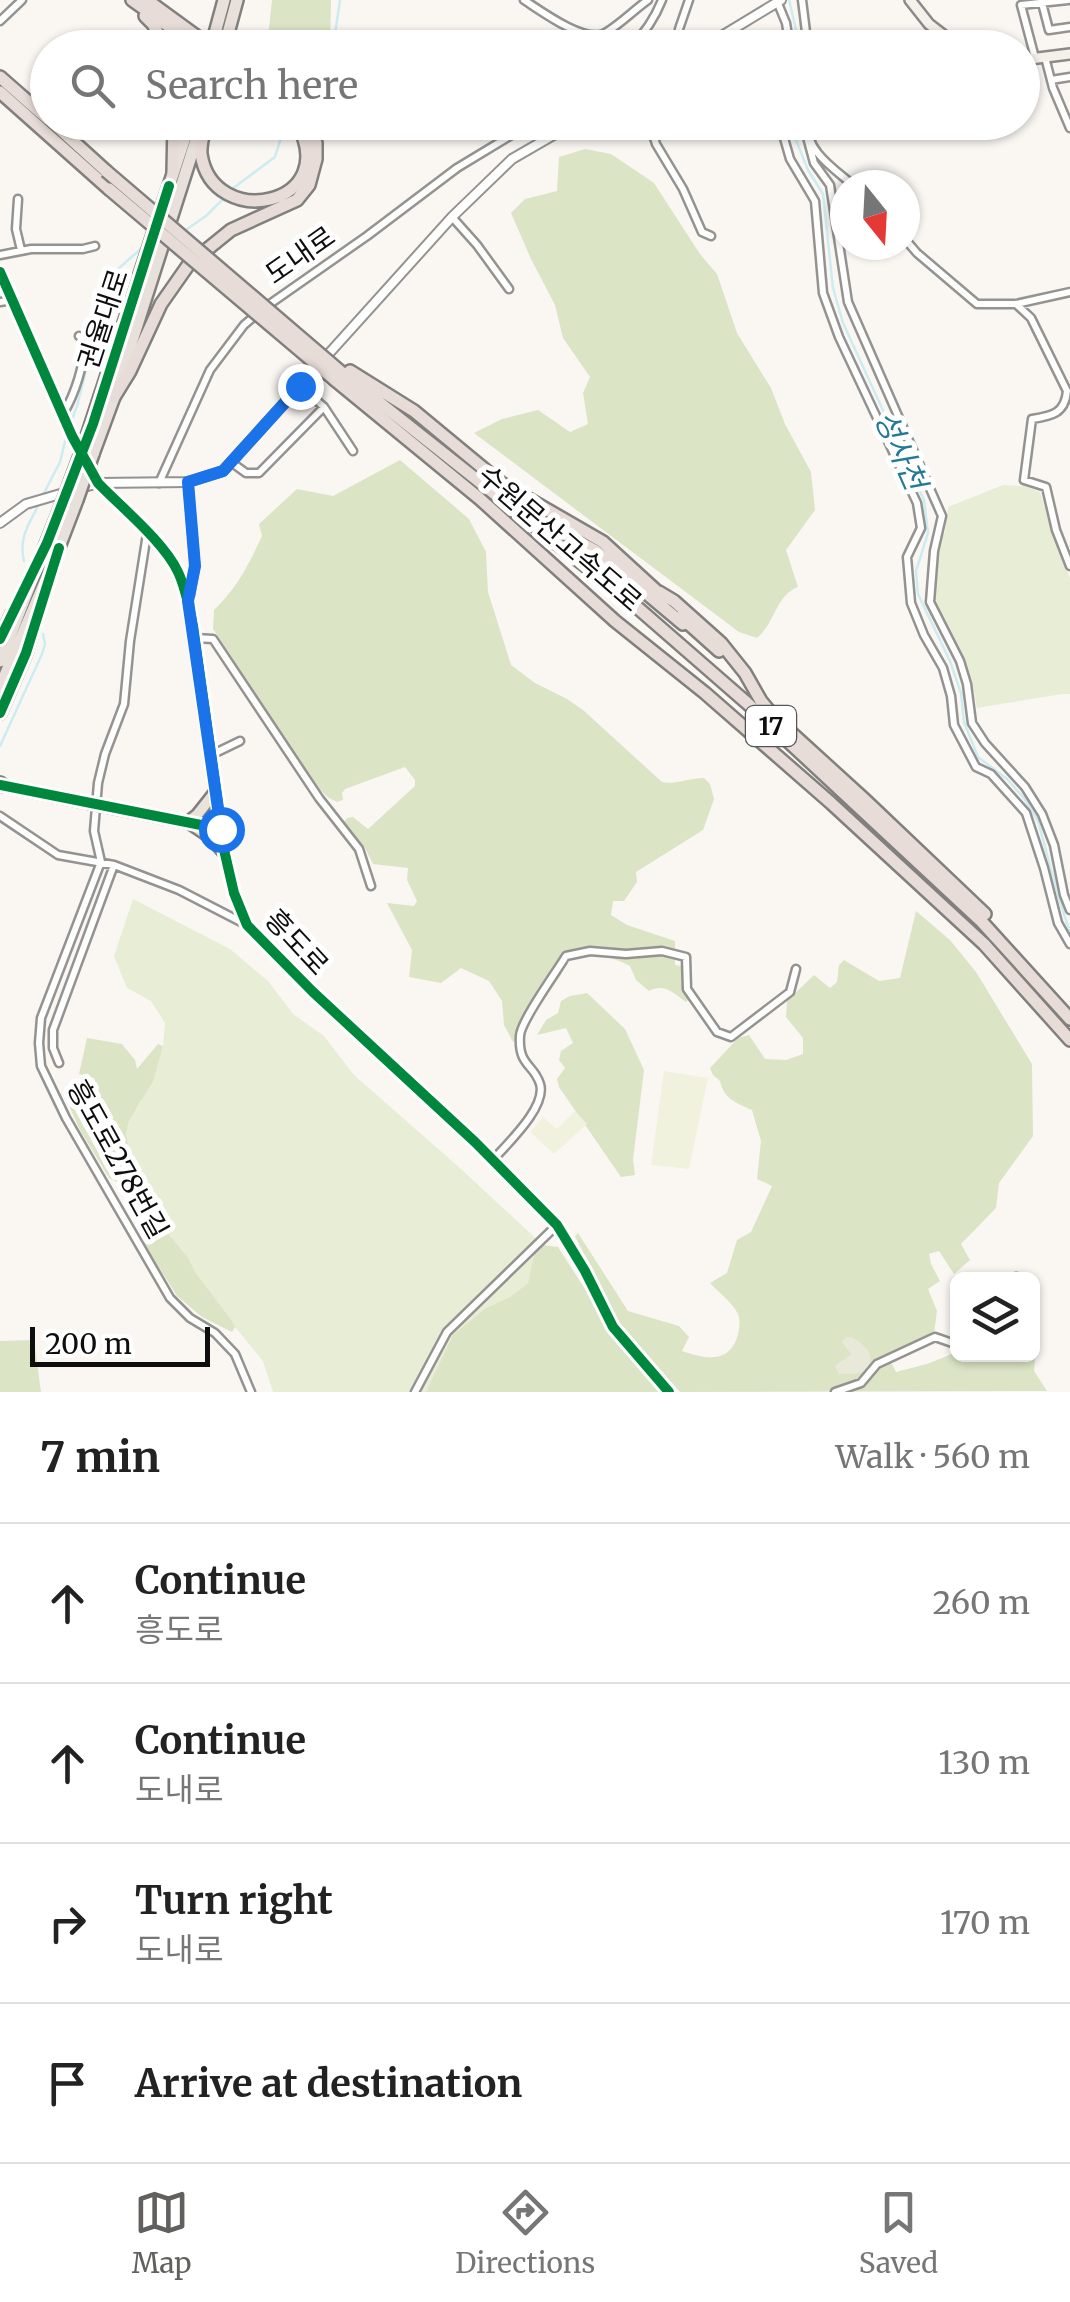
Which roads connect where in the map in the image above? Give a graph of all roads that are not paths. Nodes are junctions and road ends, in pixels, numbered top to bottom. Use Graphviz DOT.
graph roads {
  1 [pos="22,0"];
  2 [pos="130,0"];
  3 [pos="147,0"];
  4 [pos="224,0"];
  5 [pos="237,0"];
  6 [pos="524,0"];
  7 [pos="648,0"];
  8 [pos="662,0"];
  9 [pos="689,0"];
  10 [pos="802,0"];
  11 [pos="910,0"];
  12 [pos="1068,0"];
  13 [pos="779,1"];
  14 [pos="1042,3"];
  15 [pos="0,21"];
  16 [pos="1070,27"];
  17 [pos="156,30"];
  18 [pos="177,30"];
  19 [pos="183,30"];
  20 [pos="216,30"];
  21 [pos="229,30"];
  22 [pos="576,30"];
  23 [pos="607,30"];
  24 [pos="645,30"];
  25 [pos="679,30"];
  26 [pos="731,30"];
  27 [pos="787,30"];
  28 [pos="806,30"];
  29 [pos="936,30"];
  30 [pos="1030,30"];
  31 [pos="1070,54"];
  32 [pos="1040,58"];
  33 [pos="0,74"];
  34 [pos="1070,77"];
  35 [pos="1051,80"];
  36 [pos="0,92"];
  37 [pos="30,101"];
  38 [pos="30,119"];
  39 [pos="1070,128"];
  40 [pos="53,140"];
  41 [pos="75,140"];
  42 [pos="79,140"];
  43 [pos="174,140"];
  44 [pos="185,140"];
  45 [pos="195,140"];
  46 [pos="203,140"];
  47 [pos="305,140"];
  48 [pos="314,140"];
  49 [pos="503,140"];
  50 [pos="545,140"];
  51 [pos="655,140"];
  52 [pos="785,140"];
  53 [pos="807,140"];
  54 [pos="808,140"];
  55 [pos="109,169"];
  56 [pos="836,170"];
  57 [pos="174,181"];
  58 [pos="18,199"];
  59 [pos="452,217"];
  60 [pos="711,236"];
  61 [pos="95,246"];
  62 [pos="21,250"];
  63 [pos="0,255"];
  64 [pos="920,256"];
  65 [pos="151,263"];
  66 [pos="0,272"];
  67 [pos="508,289"];
  68 [pos="1070,292"];
  69 [pos="13,300"];
  70 [pos="0,302"];
  71 [pos="1016,304"];
  72 [pos="79,336"];
  73 [pos="340,373"];
  74 [pos="300,386"];
  75 [pos="114,397"];
  76 [pos="324,407"];
  77 [pos="64,416"];
  78 [pos="88,450"];
  79 [pos="353,451"];
  80 [pos="231,462"];
  81 [pos="188,482"];
  82 [pos="98,483"];
  83 [pos="159,483"];
  84 [pos="498,496"];
  85 [pos="0,523"];
  86 [pos="147,534"];
  87 [pos="52,546"];
  88 [pos="1070,566"];
  89 [pos="659,592"];
  90 [pos="188,601"];
  91 [pos="0,638"];
  92 [pos="194,638"];
  93 [pos="0,660"];
  94 [pos="0,687"];
  95 [pos="0,713"];
  96 [pos="240,741"];
  97 [pos="212,754"];
  98 [pos="1,786"];
  99 [pos="216,791"];
  100 [pos="0,816"];
  101 [pos="188,822"];
  102 [pos="221,829"];
  103 [pos="912,851"];
  104 [pos="225,854"];
  105 [pos="101,862"];
  106 [pos="114,865"];
  107 [pos="370,886"];
  108 [pos="1070,910"];
  109 [pos="247,925"];
  110 [pos="1070,944"];
  111 [pos="796,968"];
  112 [pos="1070,1019"];
  113 [pos="1070,1040"];
  114 [pos="59,1063"];
  115 [pos="493,1160"];
  116 [pos="556,1225"];
  117 [pos="950,1343"];
  118 [pos="666,1390"];
  119 [pos="251,1392"];
  120 [pos="416,1392"];
  121 [pos="835,1392"];
  1 -- 15 [label="street"];
  2 -- 17 [label="highway"];
  2 -- 18 [label="highway"];
  3 -- 19 [label="highway"];
  4 -- 20 [label="highway"];
  5 -- 21 [label="highway"];
  6 -- 22 [label="street"];
  7 -- 23 [label="street"];
  8 -- 24 [label="street"];
  9 -- 25 [label="street"];
  10 -- 28 [label="street"];
  11 -- 29 [label="main road"];
  12 -- 14 [label="street"];
  13 -- 26 [label="street"];
  13 -- 27 [label="street"];
  14 -- 16 [label="street"];
  14 -- 30 [label="street"];
  31 -- 32 [label="main road"];
  32 -- 35 [label="street"];
  33 -- 37 [label="highway, 수원문산고속도로 / 17"];
  34 -- 35 [label="street"];
  35 -- 39 [label="street"];
  36 -- 38 [label="highway, 수원문산고속도로 / 17, bridge"];
  40 -- 73 [label="highway, 수원문산고속도로 / 17, bridge"];
  41 -- 55 [label="highway, 수원문산고속도로 / 17"];
  42 -- 55 [label="highway"];
  43 -- 57 [label="highway"];
  44 -- 57 [label="highway"];
  45 -- 57 [label="highway"];
  46 -- 47 [label="highway"];
  48 -- 75 [label="highway"];
  49 -- 83 [label="street, 도내로"];
  50 -- 59 [label="street"];
  51 -- 60 [label="street"];
  52 -- 110 [label="street"];
  53 -- 108 [label="street"];
  54 -- 56 [label="street"];
  55 -- 73 [label="highway, 수원문산고속도로 / 17, bridge"];
  57 -- 65 [label="highway, bridge"];
  58 -- 62 [label="street"];
  59 -- 67 [label="street"];
  59 -- 74 [label="street"];
  61 -- 62 [label="street"];
  62 -- 63 [label="street"];
  64 -- 71 [label="street"];
  65 -- 75 [label="highway, 권율대로"];
  65 -- 78 [label="highway, 권율대로"];
  66 -- 69 [label="street, 흥도로"];
  68 -- 71 [label="street"];
  69 -- 70 [label="street"];
  69 -- 77 [label="street, 흥도로"];
  71 -- 88 [label="street"];
  72 -- 77 [label="street"];
  73 -- 84 [label="highway, 수원문산고속도로 / 17"];
  73 -- 89 [label="highway"];
  73 -- 113 [label="highway, 수원문산고속도로 / 17"];
  74 -- 76 [label="street"];
  74 -- 80 [label="street"];
  75 -- 78 [label="highway, 권율대로"];
  76 -- 79 [label="street"];
  76 -- 80 [label="street"];
  77 -- 82 [label="street, 흥도로"];
  78 -- 87 [label="highway, bridge"];
  78 -- 87 [label="highway, bridge"];
  80 -- 81 [label="street"];
  81 -- 83 [label="street"];
  81 -- 90 [label="street"];
  82 -- 83 [label="street"];
  82 -- 85 [label="street"];
  82 -- 86 [label="street, 흥도로"];
  84 -- 89 [label="highway"];
  84 -- 103 [label="highway, 수원문산고속도로 / 17"];
  86 -- 90 [label="street, 흥도로"];
  86 -- 105 [label="street"];
  87 -- 91 [label="highway"];
  87 -- 93 [label="highway"];
  87 -- 94 [label="highway"];
  87 -- 95 [label="highway"];
  89 -- 103 [label="highway"];
  90 -- 92 [label="street, 흥도로"];
  92 -- 97 [label="street, 흥도로"];
  92 -- 107 [label="street"];
  96 -- 97 [label="street"];
  97 -- 99 [label="street, 흥도로"];
  98 -- 101 [label="main road, bridge"];
  99 -- 101 [label="main road"];
  99 -- 102 [label="street, 흥도로"];
  100 -- 105 [label="street"];
  101 -- 102 [label="main road"];
  101 -- 104 [label="main road"];
  102 -- 104 [label="street, 흥도로"];
  103 -- 112 [label="highway, 수원문산고속도로 / 17"];
  104 -- 109 [label="street, 흥도로"];
  105 -- 106 [label="street"];
  105 -- 119 [label="street, 흥도로278번길"];
  106 -- 109 [label="street"];
  106 -- 114 [label="street, 흥도로278번길"];
  109 -- 115 [label="street, 흥도로"];
  111 -- 115 [label="street"];
  115 -- 116 [label="street, 흥도로"];
  116 -- 118 [label="street, 흥도로"];
  116 -- 120 [label="street"];
  117 -- 121 [label="street"];
}
